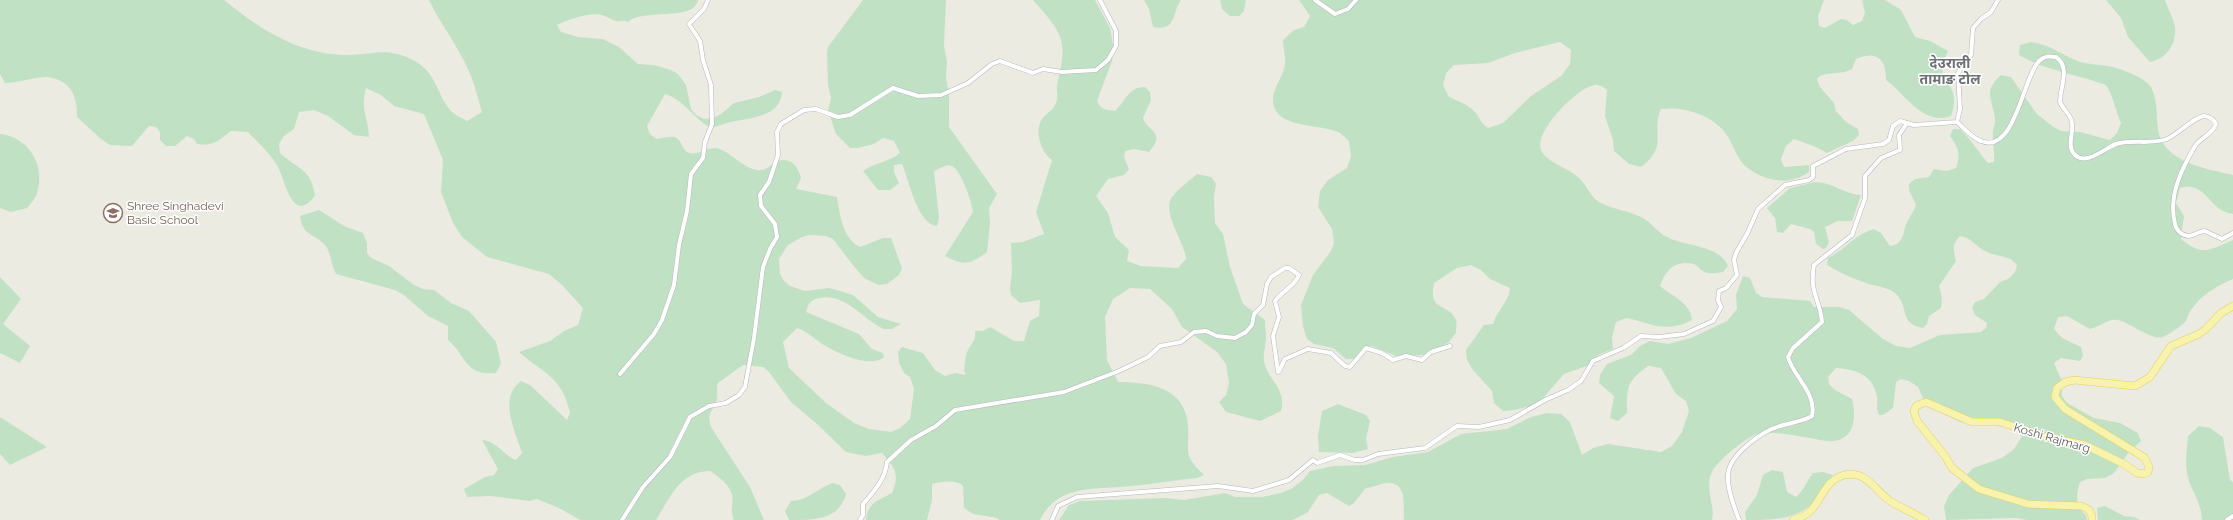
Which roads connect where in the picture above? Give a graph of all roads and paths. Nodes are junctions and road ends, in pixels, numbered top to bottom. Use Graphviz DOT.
graph roads {
  1 [pos="708,0"];
  2 [pos="1100,0"];
  3 [pos="1315,0"];
  4 [pos="1356,0"];
  5 [pos="1998,0"];
  6 [pos="1957,122"];
  7 [pos="1907,123"];
  8 [pos="2233,233"];
  9 [pos="2233,306"];
  10 [pos="1450,346"];
  11 [pos="620,374"];
  12 [pos="2233,516"];
  13 [pos="622,520"];
  14 [pos="860,520"];
  15 [pos="1052,520"];
  16 [pos="1738,520"];
  17 [pos="1793,520"];
  18 [pos="1925,520"];
  19 [pos="2092,520"];
  20 [pos="2227,520"];
  1 -- 11 [label="street"];
  2 -- 13 [label="street"];
  3 -- 4 [label="street"];
  5 -- 6 [label="street"];
  6 -- 7 [label="street"];
  6 -- 8 [label="street"];
  7 -- 15 [label="street"];
  7 -- 16 [label="street"];
  9 -- 19 [label="main road, Koshi Rajmarg"];
  10 -- 14 [label="street"];
  12 -- 20 [label="street"];
  17 -- 18 [label="main road"];
}
